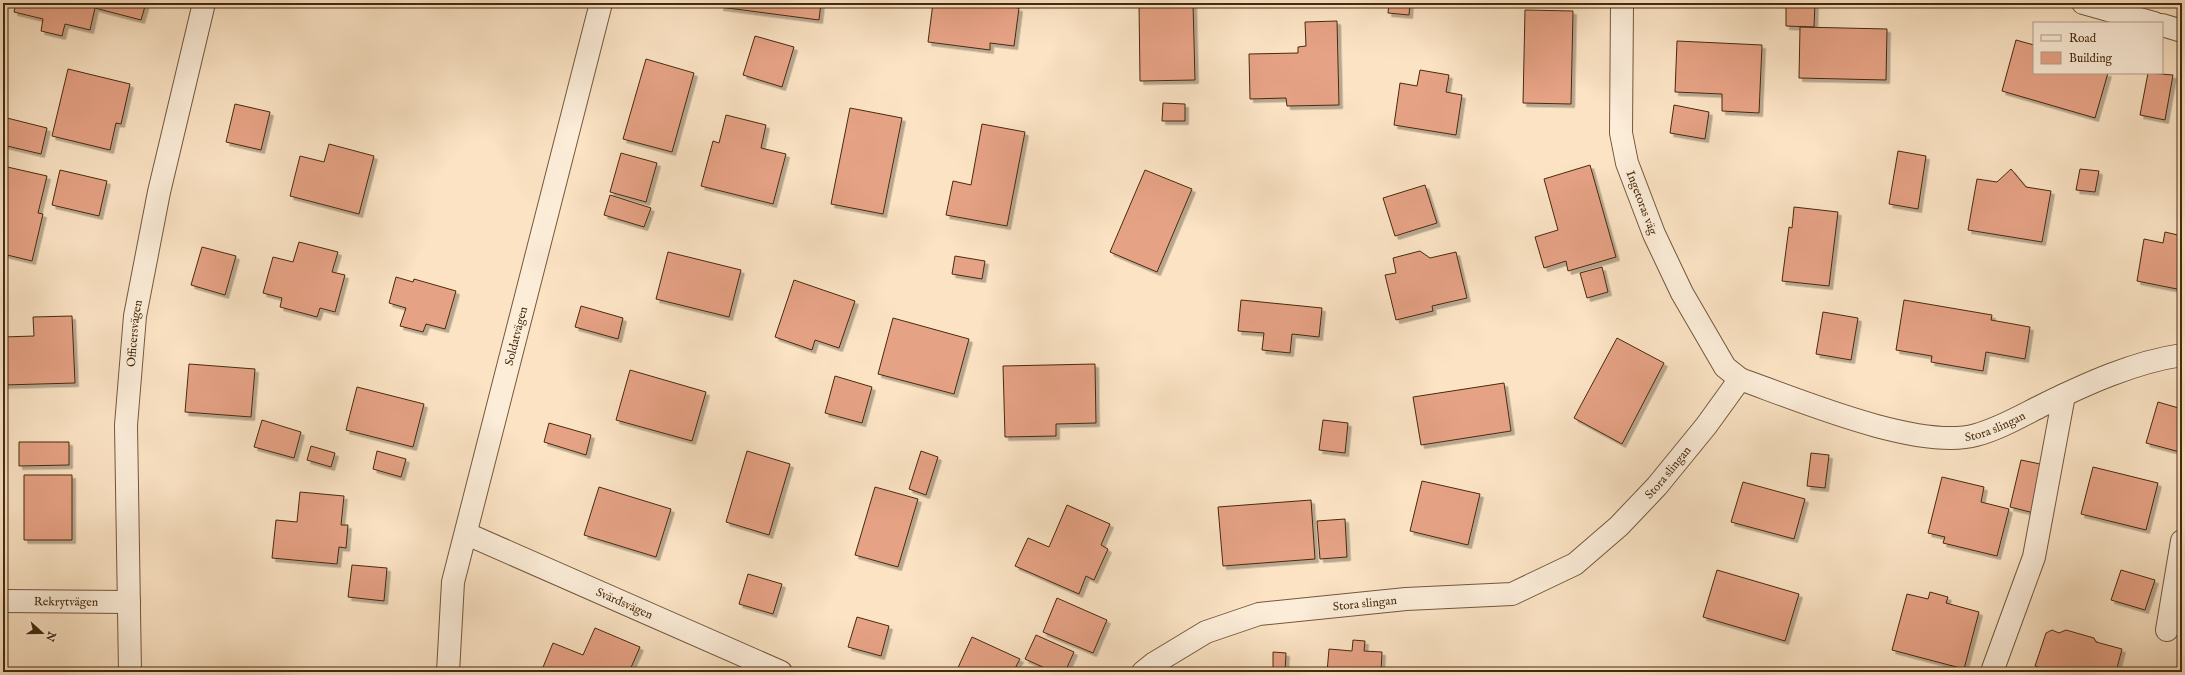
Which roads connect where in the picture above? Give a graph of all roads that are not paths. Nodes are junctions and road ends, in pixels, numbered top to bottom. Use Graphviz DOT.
graph roads {
  1 [pos="204,3"];
  2 [pos="601,3"];
  3 [pos="1622,3"];
  4 [pos="2083,3"];
  5 [pos="2150,22"];
  6 [pos="2163,25"];
  7 [pos="2182,31"];
  8 [pos="2182,355"];
  9 [pos="1740,379"];
  10 [pos="2064,395"];
  11 [pos="467,534"];
  12 [pos="2182,541"];
  13 [pos="3,601"];
  14 [pos="128,602"];
  15 [pos="2167,630"];
  16 [pos="1993,669"];
  17 [pos="130,672"];
  18 [pos="448,672"];
  19 [pos="782,672"];
  20 [pos="1143,672"];
  1 -- 14 [label="street, Officersvägen"];
  2 -- 11 [label="street, Soldatvägen"];
  3 -- 9 [label="street, Ingetoras väg"];
  4 -- 5 [label="street"];
  6 -- 7 [label="street"];
  8 -- 10 [label="street, Stora slingan"];
  9 -- 10 [label="street, Stora slingan"];
  9 -- 20 [label="street, Stora slingan"];
  10 -- 16 [label="street"];
  11 -- 18 [label="street, Soldatvägen"];
  11 -- 19 [label="street, Svärdsvägen"];
  12 -- 15 [label="street"];
  13 -- 14 [label="street, Rekrytvägen"];
  14 -- 17 [label="street, Officersvägen"];
}
